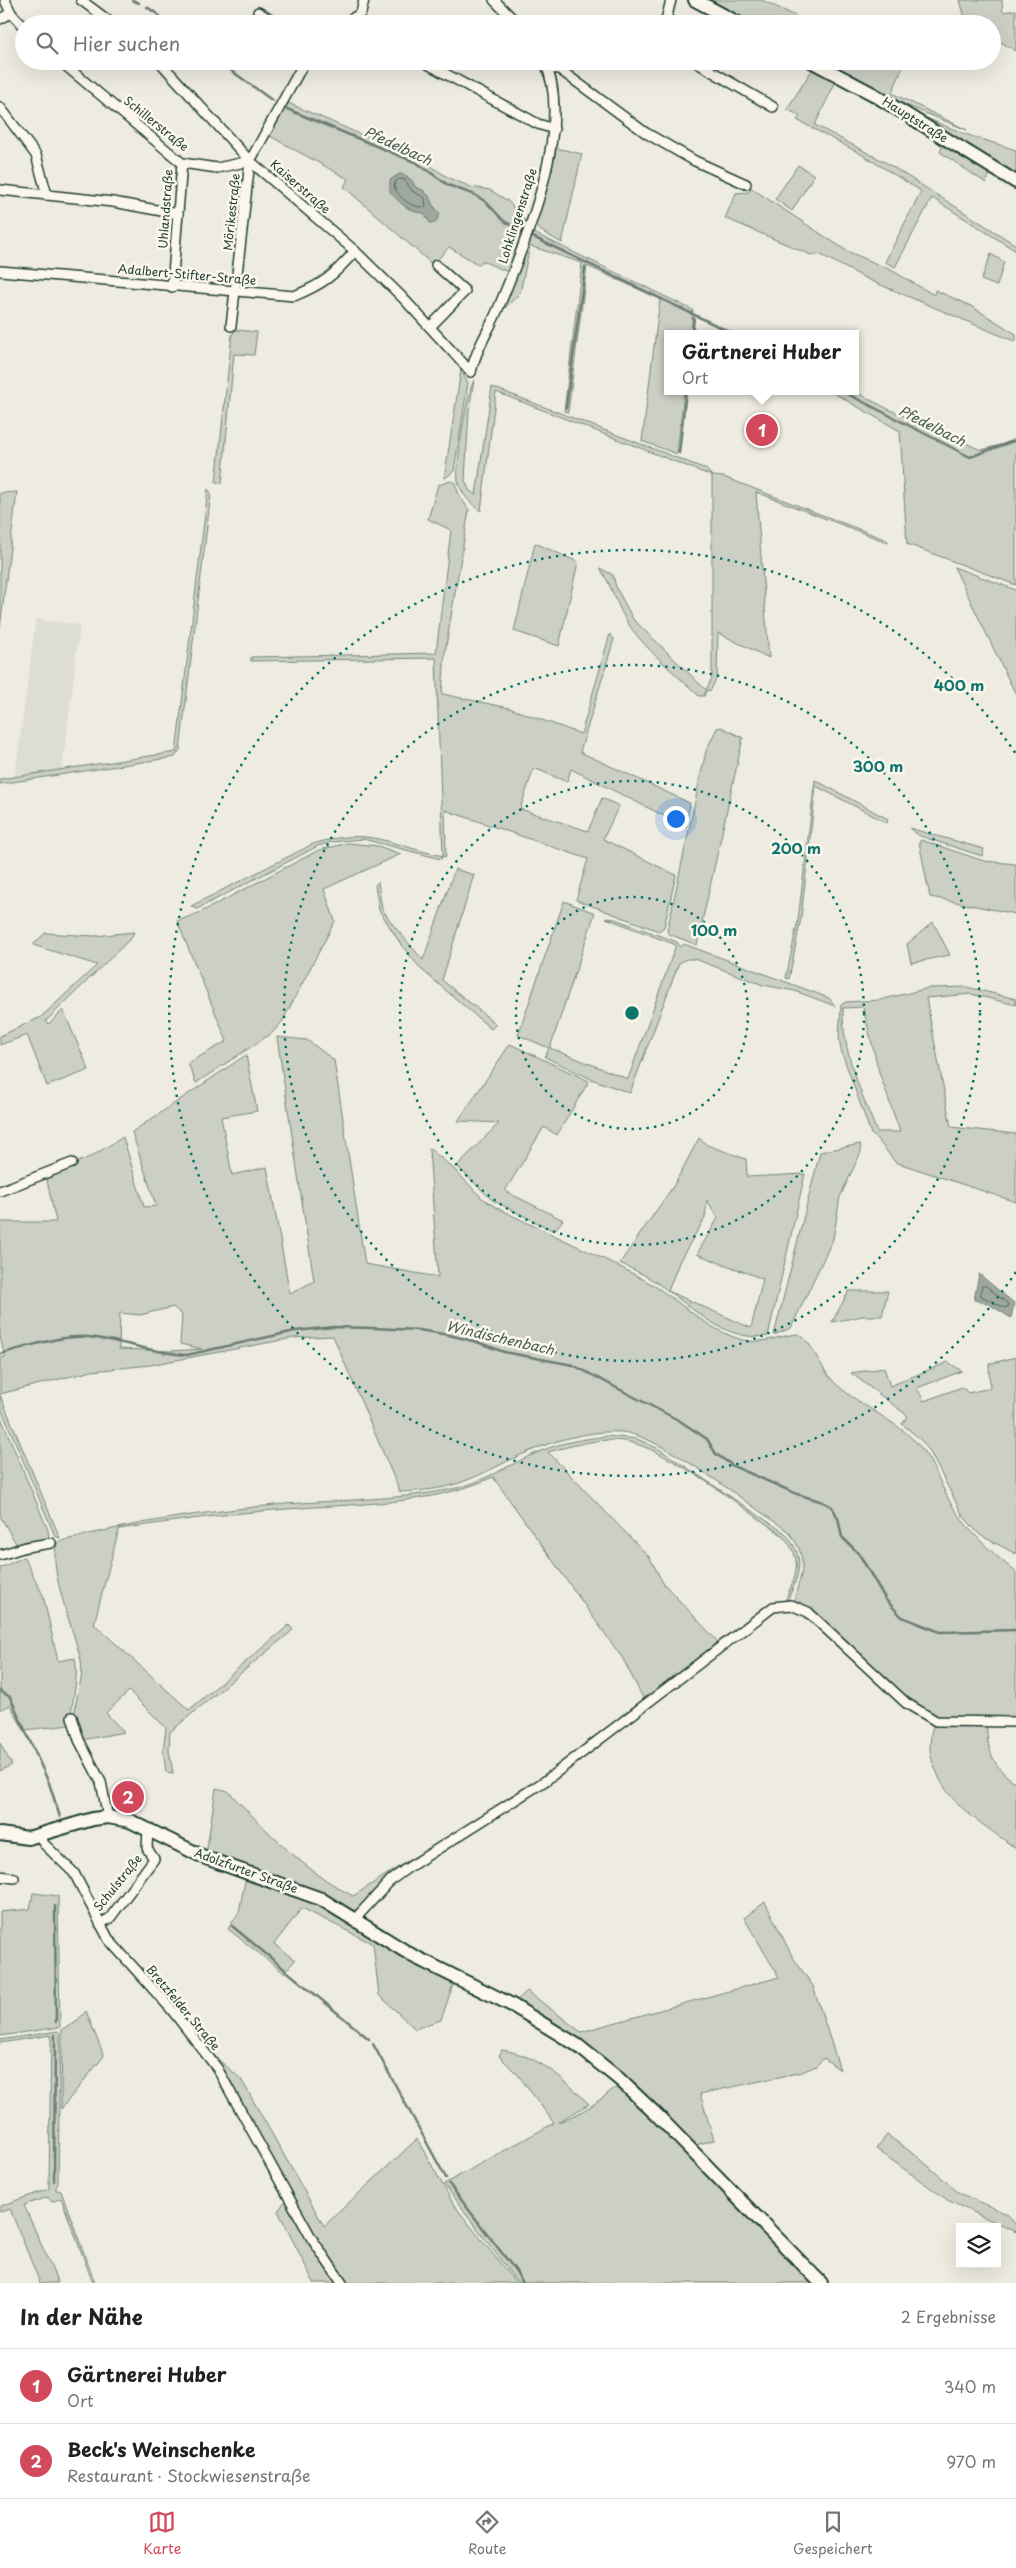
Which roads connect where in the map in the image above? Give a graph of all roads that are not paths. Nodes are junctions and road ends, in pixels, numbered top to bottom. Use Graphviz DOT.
graph roads {
  1 [pos="5,0"];
  2 [pos="81,0"];
  3 [pos="364,0"];
  4 [pos="494,0"];
  5 [pos="671,0"];
  6 [pos="695,0"];
  7 [pos="258,12"];
  8 [pos="11,13"];
  9 [pos="101,15"];
  10 [pos="263,15"];
  11 [pos="358,15"];
  12 [pos="509,15"];
  13 [pos="667,15"];
  14 [pos="723,15"];
  15 [pos="15,18"];
  16 [pos="0,19"];
  17 [pos="71,70"];
  18 [pos="167,70"];
  19 [pos="300,70"];
  20 [pos="439,70"];
  21 [pos="548,70"];
  22 [pos="559,70"];
  23 [pos="709,70"];
  24 [pos="828,70"];
  25 [pos="0,107"];
  26 [pos="773,107"];
  27 [pos="554,129"];
  28 [pos="250,160"];
  29 [pos="182,163"];
  30 [pos="1016,182"];
  31 [pos="746,184"];
  32 [pos="0,190"];
  33 [pos="46,195"];
  34 [pos="178,214"];
  35 [pos="355,250"];
  36 [pos="436,265"];
  37 [pos="0,271"];
  38 [pos="172,287"];
  39 [pos="237,292"];
  40 [pos="231,326"];
  41 [pos="430,326"];
  42 [pos="471,372"];
  43 [pos="72,1163"];
  44 [pos="0,1191"];
  45 [pos="51,1543"];
  46 [pos="0,1555"];
  47 [pos="72,1716"];
  48 [pos="1016,1722"];
  49 [pos="108,1817"];
  50 [pos="148,1830"];
  51 [pos="0,1834"];
  52 [pos="40,1836"];
  53 [pos="0,1876"];
  54 [pos="14,1878"];
  55 [pos="355,1919"];
  56 [pos="100,1924"];
  57 [pos="342,2283"];
  58 [pos="821,2283"];
  1 -- 8 [label="street"];
  2 -- 9 [label="street"];
  3 -- 11 [label="street"];
  4 -- 12 [label="street"];
  5 -- 13 [label="street"];
  6 -- 14 [label="main road"];
  7 -- 10 [label="street"];
  8 -- 15 [label="street"];
  8 -- 16 [label="street"];
  17 -- 29 [label="street, Schillerstraße"];
  18 -- 28 [label="street, Kaiserstraße"];
  19 -- 28 [label="street"];
  20 -- 27 [label="street"];
  21 -- 27 [label="street, Lohklingenstraße"];
  22 -- 31 [label="street"];
  23 -- 26 [label="street"];
  24 -- 30 [label="main road, Hauptstraße"];
  25 -- 33 [label="street"];
  27 -- 42 [label="street, Lohklingenstraße"];
  28 -- 29 [label="street, Schillerstraße"];
  28 -- 35 [label="street, Kaiserstraße"];
  28 -- 39 [label="street, Mörikestraße"];
  29 -- 34 [label="street, Uhlandstraße"];
  32 -- 33 [label="street"];
  33 -- 34 [label="street"];
  34 -- 38 [label="street, Uhlandstraße"];
  35 -- 39 [label="street, Adalbert-Stifter-Straße"];
  35 -- 41 [label="street, Kaiserstraße"];
  36 -- 41 [label="street"];
  37 -- 38 [label="street, Adalbert-Stifter-Straße"];
  38 -- 39 [label="street, Adalbert-Stifter-Straße"];
  39 -- 40 [label="street, Mörikestraße"];
  41 -- 42 [label="street, Kaiserstraße"];
  43 -- 44 [label="street"];
  45 -- 46 [label="street"];
  47 -- 49 [label="street"];
  48 -- 55 [label="street"];
  49 -- 50 [label="main road, Adolzfurter Straße"];
  49 -- 52 [label="main road, Adolzfurter Straße"];
  50 -- 55 [label="main road, Adolzfurter Straße"];
  50 -- 56 [label="street, Schulstraße"];
  51 -- 52 [label="main road, Adolzfurter Straße"];
  52 -- 56 [label="street, Bretzfelder Straße"];
  53 -- 54 [label="street"];
  55 -- 58 [label="main road, Adolzfurter Straße"];
  56 -- 57 [label="street, Bretzfelder Straße"];
}
